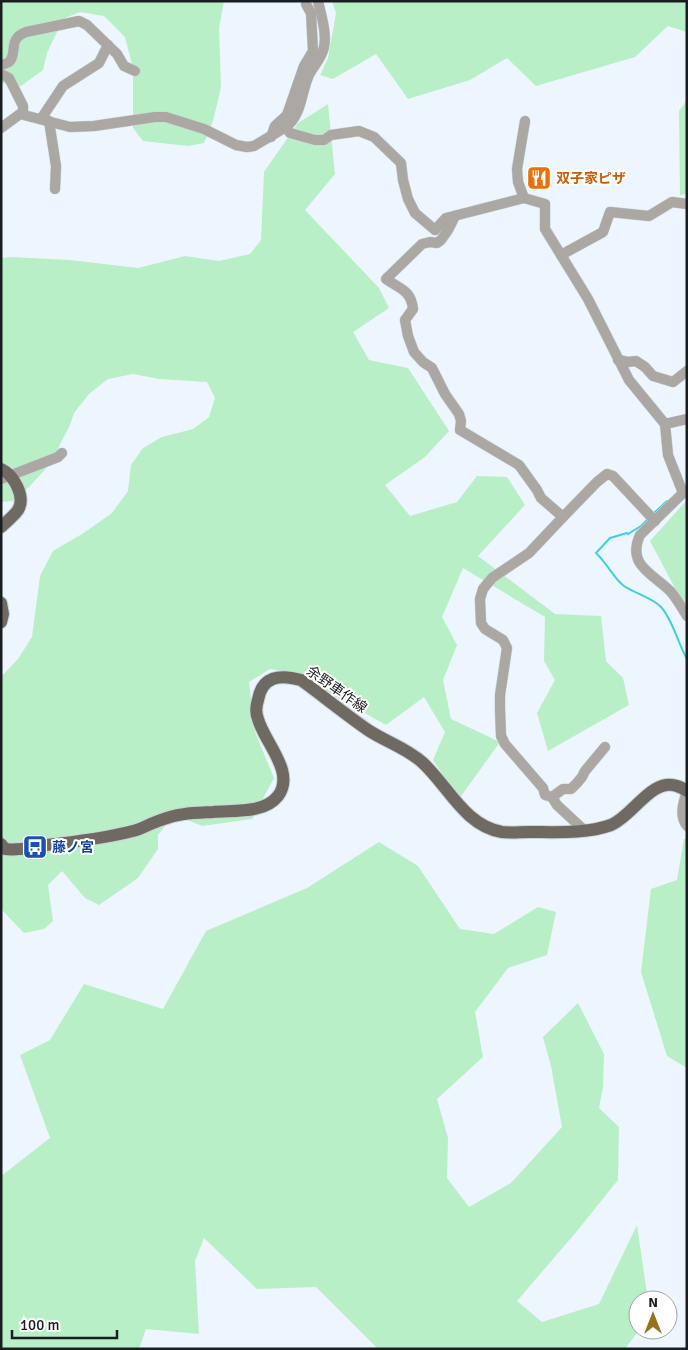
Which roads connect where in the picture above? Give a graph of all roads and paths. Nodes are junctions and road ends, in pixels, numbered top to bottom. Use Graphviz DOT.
graph roads {
  1 [pos="318,1"];
  2 [pos="306,4"];
  3 [pos="108,45"];
  4 [pos="1,65"];
  5 [pos="135,71"];
  6 [pos="1,74"];
  7 [pos="23,114"];
  8 [pos="45,120"];
  9 [pos="525,121"];
  10 [pos="286,127"];
  11 [pos="1,128"];
  12 [pos="271,137"];
  13 [pos="55,189"];
  14 [pos="524,198"];
  15 [pos="687,204"];
  16 [pos="455,216"];
  17 [pos="561,255"];
  18 [pos="618,360"];
  19 [pos="687,371"];
  20 [pos="687,419"];
  21 [pos="665,424"];
  22 [pos="62,453"];
  23 [pos="4,475"];
  24 [pos="685,493"];
  25 [pos="563,517"];
  26 [pos="655,521"];
  27 [pos="1,527"];
  28 [pos="1,603"];
  29 [pos="687,616"];
  30 [pos="1,622"];
  31 [pos="605,747"];
  32 [pos="687,791"];
  33 [pos="552,797"];
  34 [pos="687,826"];
  35 [pos="585,831"];
  36 [pos="2,848"];
  1 -- 10 [label="street"];
  2 -- 12 [label="street"];
  3 -- 4 [label="street"];
  3 -- 5 [label="street"];
  3 -- 8 [label="street"];
  6 -- 7 [label="street"];
  7 -- 8 [label="street"];
  7 -- 11 [label="street"];
  8 -- 12 [label="street"];
  8 -- 13 [label="street"];
  9 -- 14 [label="street"];
  10 -- 12 [label="street"];
  10 -- 16 [label="street"];
  14 -- 16 [label="street"];
  14 -- 17 [label="street"];
  15 -- 17 [label="street"];
  16 -- 25 [label="street"];
  17 -- 18 [label="street"];
  18 -- 19 [label="street"];
  18 -- 21 [label="street"];
  20 -- 21 [label="street"];
  21 -- 24 [label="street"];
  22 -- 23 [label="street"];
  23 -- 27 [label="main road"];
  24 -- 26 [label="street"];
  25 -- 26 [label="street"];
  25 -- 33 [label="street"];
  26 -- 29 [label="street"];
  28 -- 30 [label="main road"];
  31 -- 33 [label="street"];
  32 -- 34 [label="street"];
  32 -- 35 [label="main road, 余野車作線"];
  33 -- 35 [label="street"];
  35 -- 36 [label="main road, 余野車作線"];
}
